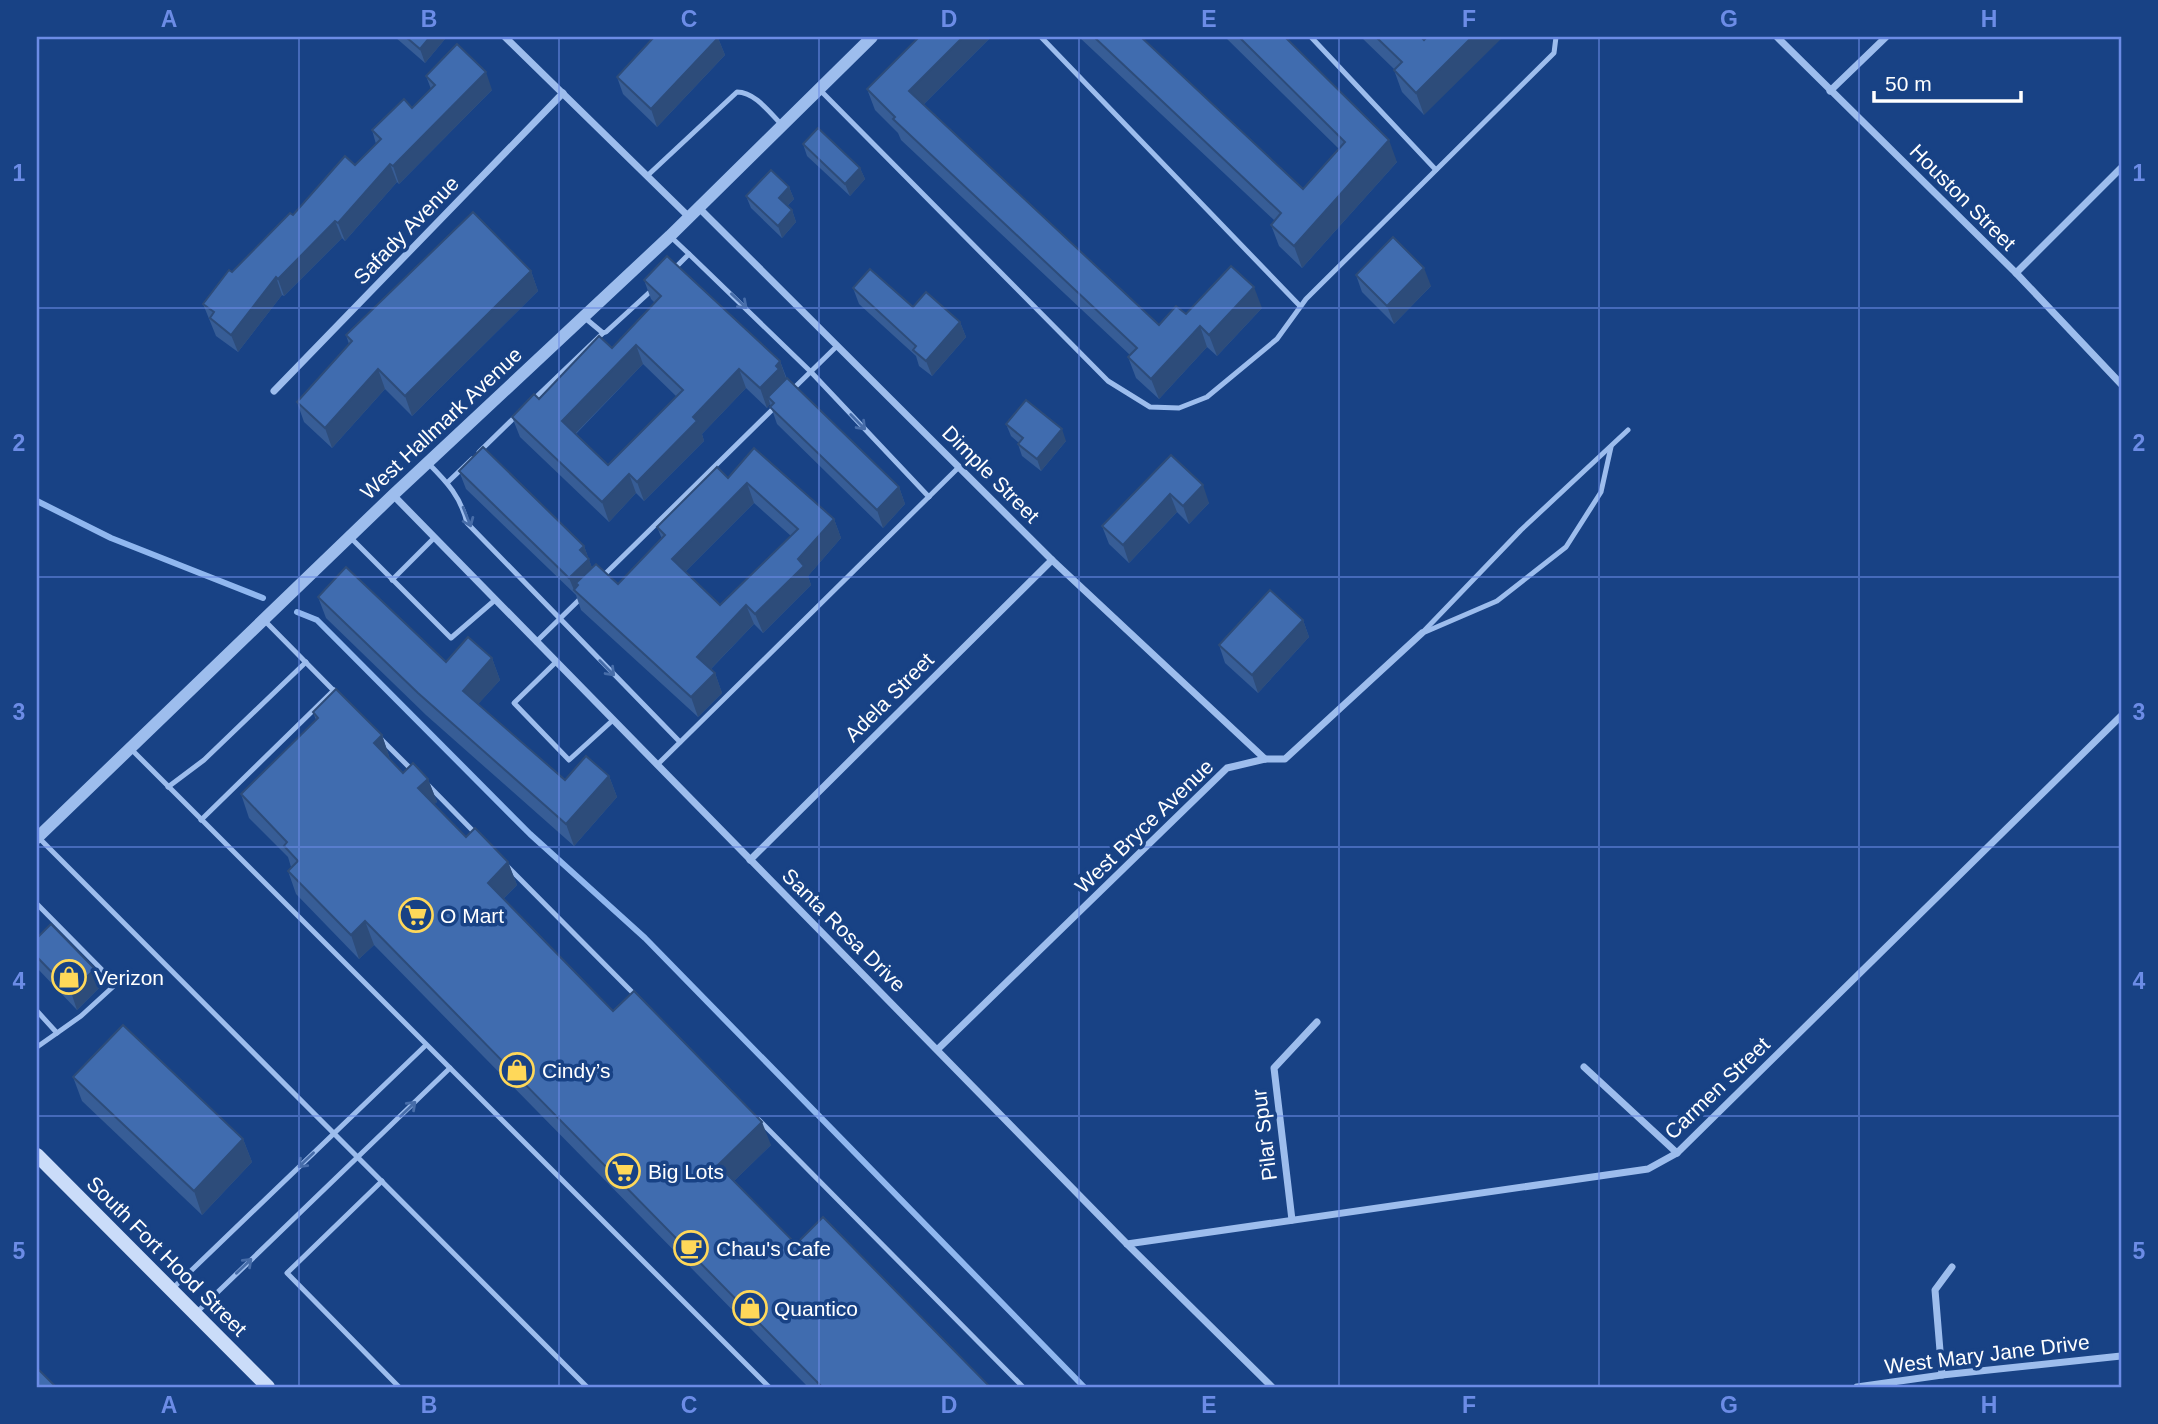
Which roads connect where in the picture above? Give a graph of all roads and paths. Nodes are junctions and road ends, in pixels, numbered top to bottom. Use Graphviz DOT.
graph roads {
  1 [pos="505,37"];
  2 [pos="1041,37"];
  3 [pos="1311,37"];
  4 [pos="1556,37"];
  5 [pos="1777,37"];
  6 [pos="1886,37"];
  7 [pos="868,38"];
  8 [pos="819,89"];
  9 [pos="1830,91"];
  10 [pos="563,93"];
  11 [pos="782,125"];
  12 [pos="2121,169"];
  13 [pos="1436,170"];
  14 [pos="648,176"];
  15 [pos="693,211"];
  16 [pos="670,236"];
  17 [pos="690,254"];
  18 [pos="671,272"];
  19 [pos="2016,274"];
  20 [pos="661,281"];
  21 [pos="1300,306"];
  22 [pos="583,316"];
  23 [pos="603,333"];
  24 [pos="837,346"];
  25 [pos="810,372"];
  26 [pos="2121,384"];
  27 [pos="274,391"];
  28 [pos="791,391"];
  29 [pos="782,401"];
  30 [pos="1628,430"];
  31 [pos="1612,445"];
  32 [pos="428,463"];
  33 [pos="959,467"];
  34 [pos="447,482"];
  35 [pos="393,495"];
  36 [pos="929,497"];
  37 [pos="350,537"];
  38 [pos="435,538"];
  39 [pos="1052,560"];
  40 [pos="392,580"];
  41 [pos="598,581"];
  42 [pos="589,591"];
  43 [pos="495,600"];
  44 [pos="559,619"];
  45 [pos="264,620"];
  46 [pos="1422,634"];
  47 [pos="536,642"];
  48 [pos="306,662"];
  49 [pos="556,662"];
  50 [pos="334,691"];
  51 [pos="344,700"];
  52 [pos="2121,716"];
  53 [pos="613,720"];
  54 [pos="373,730"];
  55 [pos="680,742"];
  56 [pos="130,748"];
  57 [pos="1265,759"];
  58 [pos="657,765"];
  59 [pos="168,787"];
  60 [pos="201,820"];
  61 [pos="37,837"];
  62 [pos="480,838"];
  63 [pos="499,857"];
  64 [pos="750,860"];
  65 [pos="37,904"];
  66 [pos="645,1004"];
  67 [pos="37,1011"];
  68 [pos="1317,1022"];
  69 [pos="57,1033"];
  70 [pos="426,1045"];
  71 [pos="37,1047"];
  72 [pos="938,1049"];
  73 [pos="1584,1067"];
  74 [pos="450,1069"];
  75 [pos="751,1112"];
  76 [pos="334,1133"];
  77 [pos="1677,1153"];
  78 [pos="37,1155"];
  79 [pos="358,1157"];
  80 [pos="382,1181"];
  81 [pos="1292,1220"];
  82 [pos="1128,1244"];
  83 [pos="1952,1267"];
  84 [pos="171,1290"];
  85 [pos="195,1314"];
  86 [pos="2121,1356"];
  87 [pos="1942,1375"];
  88 [pos="268,1387"];
  89 [pos="399,1387"];
  90 [pos="587,1387"];
  91 [pos="769,1387"];
  92 [pos="1023,1387"];
  93 [pos="1272,1387"];
  94 [pos="1857,1387"];
  1 -- 10 [label="street, Dimple Street"];
  2 -- 21 [label="lane"];
  3 -- 13 [label="lane"];
  4 -- 13 [label="lane"];
  5 -- 9 [label="street, Houston Street"];
  6 -- 9 [label="street"];
  7 -- 8 [label="street, West Hallmark Avenue"];
  8 -- 11 [label="street, West Hallmark Avenue"];
  8 -- 21 [label="lane"];
  9 -- 19 [label="street, Houston Street"];
  10 -- 14 [label="street, Dimple Street"];
  10 -- 27 [label="street, Safady Avenue"];
  11 -- 14 [label="lane"];
  11 -- 15 [label="street, West Hallmark Avenue"];
  12 -- 19 [label="street"];
  13 -- 21 [label="lane"];
  14 -- 15 [label="street, Dimple Street"];
  15 -- 16 [label="street, West Hallmark Avenue"];
  15 -- 24 [label="street, Dimple Street"];
  16 -- 17 [label="lane"];
  16 -- 22 [label="street, West Hallmark Avenue"];
  17 -- 18 [label="lane"];
  17 -- 25 [label="lane, one-way"];
  19 -- 26 [label="street, Houston Street"];
  20 -- 23 [label="lane"];
  22 -- 23 [label="lane"];
  22 -- 32 [label="street, West Hallmark Avenue"];
  23 -- 34 [label="lane"];
  24 -- 25 [label="lane"];
  24 -- 33 [label="street, Dimple Street"];
  25 -- 28 [label="lane"];
  25 -- 36 [label="lane, one-way"];
  29 -- 41 [label="lane"];
  30 -- 31 [label="lane, West Bryce Avenue"];
  31 -- 46 [label="lane, West Bryce Avenue"];
  31 -- 46 [label="lane, West Bryce Avenue"];
  32 -- 34 [label="lane"];
  32 -- 35 [label="street, West Hallmark Avenue"];
  33 -- 36 [label="lane"];
  33 -- 39 [label="street, Dimple Street"];
  34 -- 44 [label="lane, one-way"];
  35 -- 37 [label="street, West Hallmark Avenue"];
  35 -- 38 [label="street, Santa Rosa Drive"];
  36 -- 55 [label="lane"];
  37 -- 40 [label="lane"];
  37 -- 45 [label="street, West Hallmark Avenue"];
  38 -- 40 [label="lane"];
  38 -- 43 [label="street, Santa Rosa Drive"];
  39 -- 57 [label="street, Dimple Street"];
  39 -- 64 [label="street, Adela Street"];
  40 -- 43 [label="lane"];
  42 -- 44 [label="lane"];
  43 -- 47 [label="street, Santa Rosa Drive"];
  44 -- 47 [label="lane"];
  44 -- 55 [label="lane, one-way"];
  45 -- 48 [label="lane"];
  45 -- 56 [label="street, West Hallmark Avenue"];
  46 -- 57 [label="street, West Bryce Avenue"];
  47 -- 49 [label="street, Santa Rosa Drive"];
  48 -- 50 [label="lane"];
  48 -- 59 [label="lane"];
  49 -- 53 [label="street, Santa Rosa Drive"];
  49 -- 53 [label="lane"];
  50 -- 51 [label="lane"];
  50 -- 60 [label="lane"];
  52 -- 77 [label="street, Carmen Street"];
  53 -- 58 [label="street, Santa Rosa Drive"];
  54 -- 62 [label="lane"];
  55 -- 58 [label="lane"];
  56 -- 59 [label="lane"];
  56 -- 61 [label="street, West Hallmark Avenue"];
  57 -- 72 [label="street, West Bryce Avenue"];
  58 -- 64 [label="street, Santa Rosa Drive"];
  59 -- 60 [label="lane"];
  60 -- 70 [label="lane"];
  61 -- 76 [label="lane"];
  63 -- 66 [label="lane"];
  64 -- 72 [label="street, Santa Rosa Drive"];
  65 -- 69 [label="lane"];
  67 -- 69 [label="lane"];
  68 -- 81 [label="street, Pilar Spur"];
  69 -- 71 [label="lane"];
  70 -- 74 [label="lane"];
  70 -- 76 [label="lane"];
  72 -- 82 [label="street, Santa Rosa Drive"];
  73 -- 77 [label="street"];
  79 -- 74 [label="lane, one-way"];
  74 -- 91 [label="lane"];
  75 -- 92 [label="lane"];
  76 -- 79 [label="lane"];
  76 -- 84 [label="lane, one-way"];
  77 -- 81 [label="street, Carmen Street"];
  78 -- 84 [label="main road, South Fort Hood Street"];
  79 -- 80 [label="lane"];
  85 -- 79 [label="lane, one-way"];
  80 -- 89 [label="lane"];
  80 -- 90 [label="lane"];
  81 -- 82 [label="street, Carmen Street"];
  82 -- 93 [label="street, Santa Rosa Drive"];
  83 -- 87 [label="street"];
  84 -- 85 [label="main road, South Fort Hood Street"];
  85 -- 88 [label="main road, South Fort Hood Street"];
  86 -- 87 [label="street, West Mary Jane Drive"];
  87 -- 94 [label="street, West Mary Jane Drive"];
}
